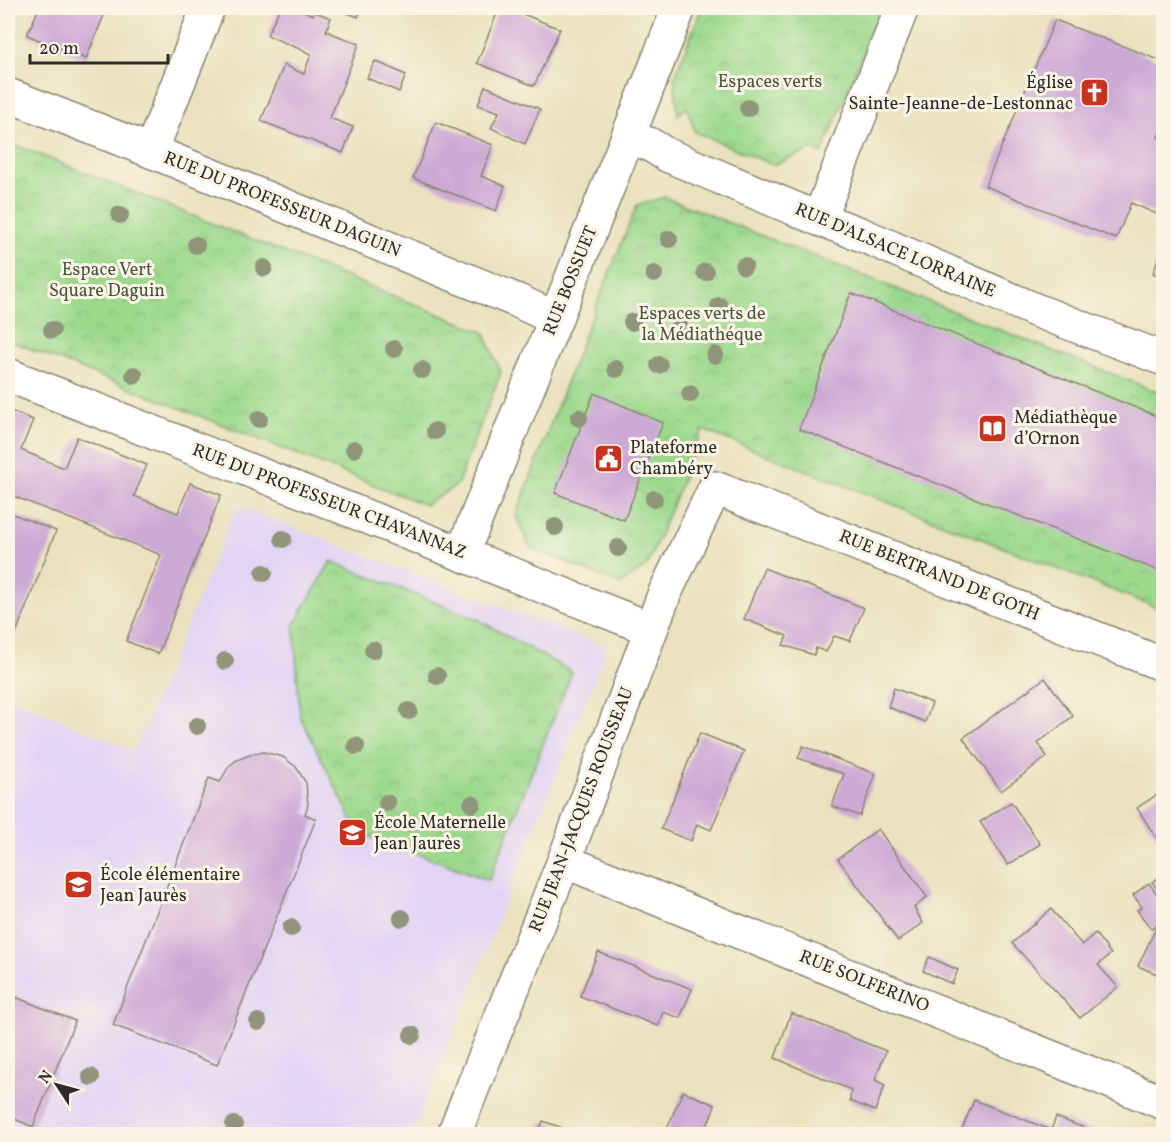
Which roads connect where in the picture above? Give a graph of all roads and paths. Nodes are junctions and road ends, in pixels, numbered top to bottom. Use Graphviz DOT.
graph roads {
  1 [pos="208,8"];
  2 [pos="679,8"];
  3 [pos="902,8"];
  4 [pos="8,95"];
  5 [pos="629,138"];
  6 [pos="152,151"];
  7 [pos="819,219"];
  8 [pos="555,319"];
  9 [pos="1164,359"];
  10 [pos="8,375"];
  11 [pos="715,488"];
  12 [pos="462,554"];
  13 [pos="651,629"];
  14 [pos="1164,665"];
  15 [pos="564,861"];
  16 [pos="1164,1103"];
  17 [pos="454,1134"];
  1 -- 6 [label="street"];
  2 -- 5 [label="street, RUE BOSSUET"];
  3 -- 7 [label="street"];
  4 -- 6 [label="street, RUE DU PROFESSEUR DAGUIN"];
  5 -- 7 [label="street, RUE D'ALSACE LORRAINE"];
  5 -- 8 [label="street, RUE BOSSUET"];
  6 -- 8 [label="street, RUE DU PROFESSEUR DAGUIN"];
  7 -- 9 [label="street, RUE D'ALSACE LORRAINE"];
  8 -- 12 [label="street, RUE BOSSUET"];
  10 -- 12 [label="street, RUE DU PROFESSEUR CHAVANNAZ"];
  11 -- 13 [label="street, RUE JEAN-JACQUES ROUSSEAU"];
  11 -- 14 [label="street, RUE BERTRAND DE GOTH"];
  12 -- 13 [label="street, RUE DU PROFESSEUR CHAVANNAZ"];
  13 -- 15 [label="street, RUE JEAN-JACQUES ROUSSEAU"];
  15 -- 16 [label="street, RUE SOLFERINO"];
  15 -- 17 [label="street, RUE JEAN-JACQUES ROUSSEAU"];
}
